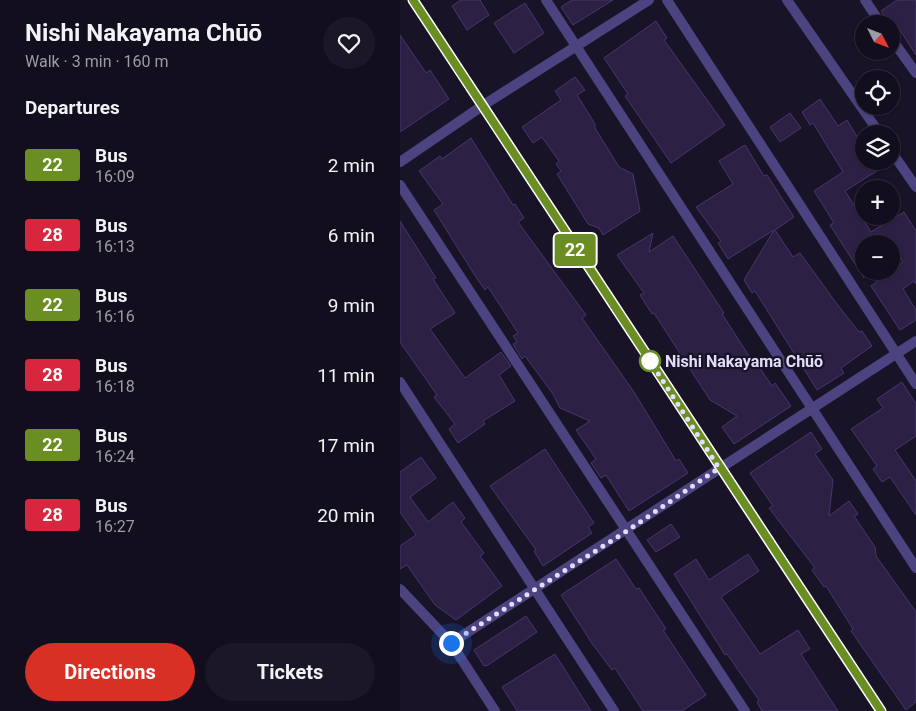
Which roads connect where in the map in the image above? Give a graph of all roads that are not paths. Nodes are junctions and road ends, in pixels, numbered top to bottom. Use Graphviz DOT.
graph roads {
  1 [pos="413,0"];
  2 [pos="546,0"];
  3 [pos="649,0"];
  4 [pos="666,0"];
  5 [pos="788,0"];
  6 [pos="865,0"];
  7 [pos="875,15"];
  8 [pos="576,47"];
  9 [pos="900,51"];
  10 [pos="916,73"];
  11 [pos="482,106"];
  12 [pos="874,125"];
  13 [pos="400,162"];
  14 [pos="900,164"];
  15 [pos="400,184"];
  16 [pos="916,187"];
  17 [pos="916,342"];
  18 [pos="896,354"];
  19 [pos="400,382"];
  20 [pos="916,384"];
  21 [pos="812,408"];
  22 [pos="719,468"];
  23 [pos="627,531"];
  24 [pos="916,568"];
  25 [pos="400,589"];
  26 [pos="536,589"];
  27 [pos="451,643"];
  28 [pos="495,711"];
  29 [pos="614,711"];
  30 [pos="745,711"];
  31 [pos="881,711"];
  1 -- 11 [label="street"];
  2 -- 8 [label="street"];
  3 -- 8 [label="street"];
  4 -- 18 [label="street"];
  5 -- 12 [label="street"];
  6 -- 7 [label="street"];
  8 -- 11 [label="street"];
  8 -- 21 [label="street"];
  9 -- 10 [label="street"];
  11 -- 13 [label="street"];
  11 -- 22 [label="street"];
  14 -- 16 [label="street"];
  15 -- 23 [label="street"];
  17 -- 18 [label="street"];
  18 -- 20 [label="street"];
  18 -- 21 [label="street"];
  19 -- 26 [label="street"];
  21 -- 22 [label="street"];
  21 -- 24 [label="street"];
  22 -- 23 [label="street"];
  22 -- 31 [label="street"];
  23 -- 26 [label="street"];
  23 -- 30 [label="street"];
  25 -- 27 [label="street"];
  26 -- 27 [label="street"];
  26 -- 29 [label="street"];
  27 -- 28 [label="street"];
}
